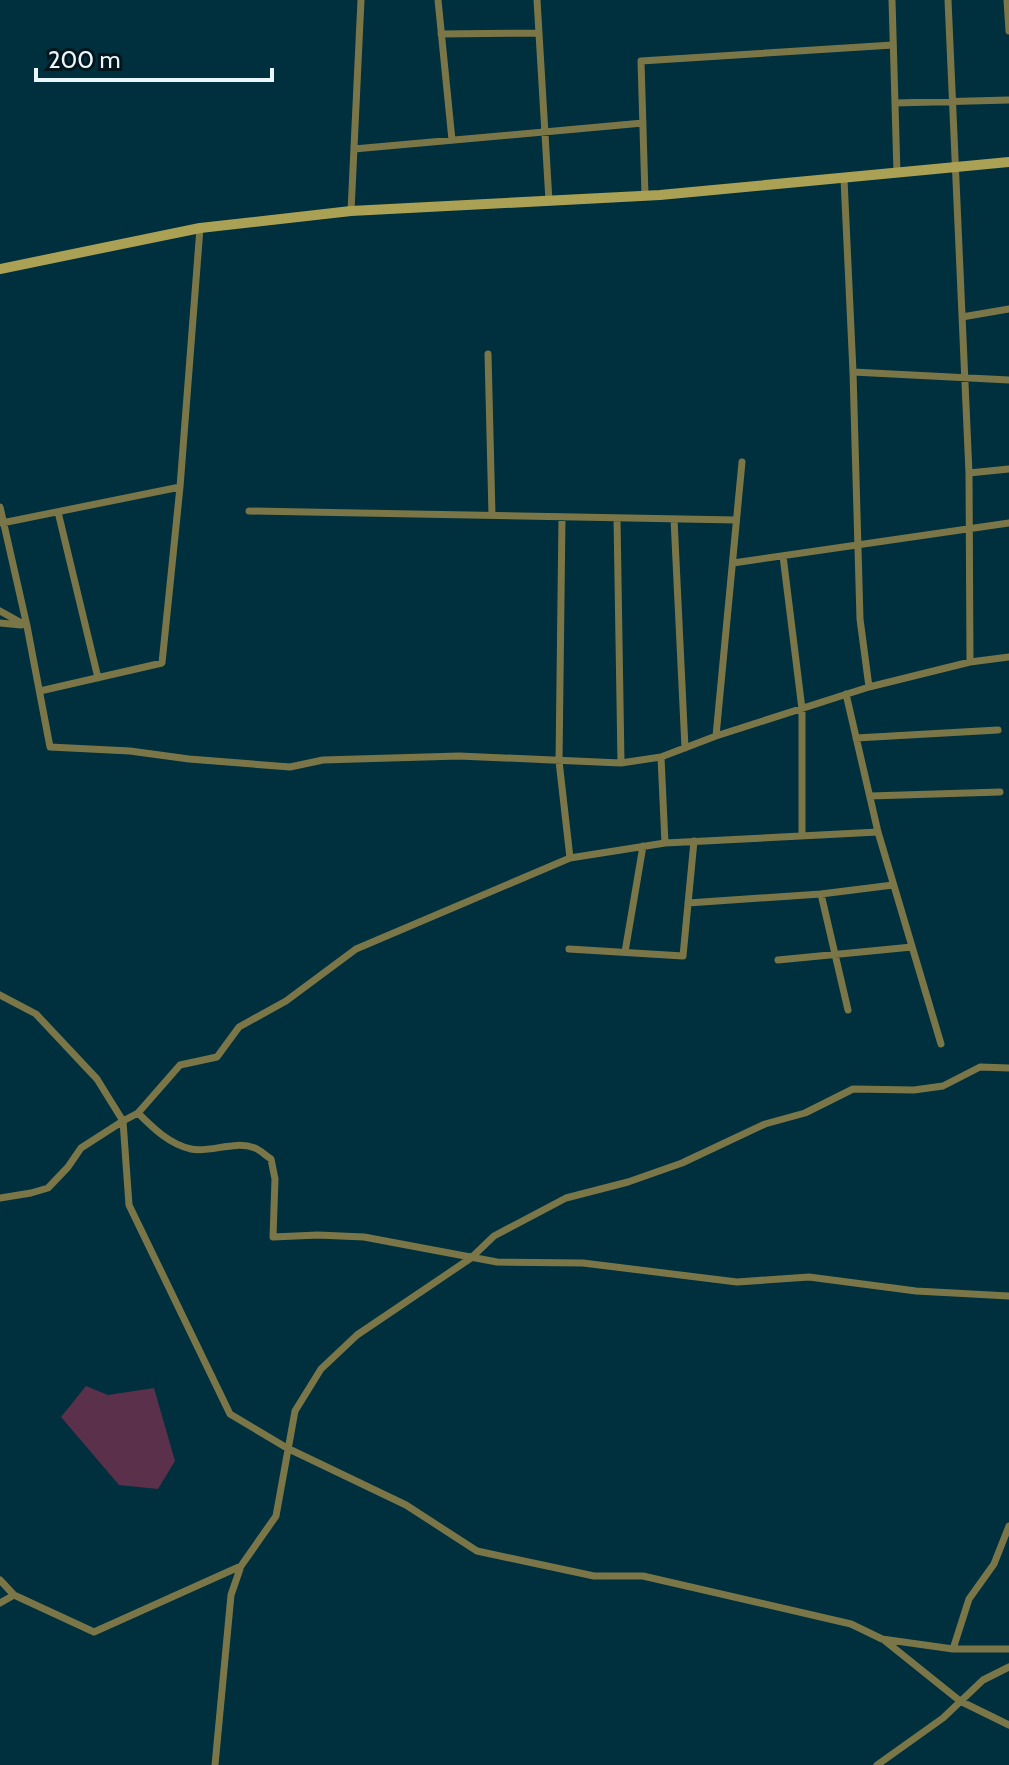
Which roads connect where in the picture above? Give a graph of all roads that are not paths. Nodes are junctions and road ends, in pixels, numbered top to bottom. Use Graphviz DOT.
graph roads {
  1 [pos="361,0"];
  2 [pos="438,0"];
  3 [pos="537,0"];
  4 [pos="892,0"];
  5 [pos="948,0"];
  6 [pos="1007,0"];
  7 [pos="1009,31"];
  8 [pos="539,33"];
  9 [pos="441,34"];
  10 [pos="893,45"];
  11 [pos="1009,100"];
  12 [pos="953,101"];
  13 [pos="895,103"];
  14 [pos="643,123"];
  15 [pos="545,132"];
  16 [pos="452,140"];
  17 [pos="354,149"];
  18 [pos="1009,162"];
  19 [pos="956,167"];
  20 [pos="897,173"];
  21 [pos="844,179"];
  22 [pos="645,196"];
  23 [pos="549,201"];
  24 [pos="351,211"];
  25 [pos="200,228"];
  26 [pos="0,269"];
  27 [pos="1009,309"];
  28 [pos="962,317"];
  29 [pos="488,354"];
  30 [pos="853,372"];
  31 [pos="963,378"];
  32 [pos="1009,380"];
  33 [pos="742,462"];
  34 [pos="1009,469"];
  35 [pos="969,473"];
  36 [pos="180,487"];
  37 [pos="0,507"];
  38 [pos="249,511"];
  39 [pos="58,512"];
  40 [pos="492,515"];
  41 [pos="562,517"];
  42 [pos="617,518"];
  43 [pos="674,519"];
  44 [pos="736,520"];
  45 [pos="2,523"];
  46 [pos="1009,523"];
  47 [pos="969,529"];
  48 [pos="858,544"];
  49 [pos="783,556"];
  50 [pos="733,563"];
  51 [pos="0,611"];
  52 [pos="0,623"];
  53 [pos="27,626"];
  54 [pos="1009,657"];
  55 [pos="970,662"];
  56 [pos="98,678"];
  57 [pos="869,687"];
  58 [pos="40,691"];
  59 [pos="846,694"];
  60 [pos="802,709"];
  61 [pos="998,730"];
  62 [pos="716,736"];
  63 [pos="856,738"];
  64 [pos="685,748"];
  65 [pos="661,757"];
  66 [pos="559,761"];
  67 [pos="621,763"];
  68 [pos="1000,792"];
  69 [pos="870,796"];
  70 [pos="878,832"];
  71 [pos="802,836"];
  72 [pos="694,841"];
  73 [pos="665,843"];
  74 [pos="643,846"];
  75 [pos="570,858"];
  76 [pos="893,885"];
  77 [pos="821,894"];
  78 [pos="688,903"];
  79 [pos="912,947"];
  80 [pos="569,949"];
  81 [pos="625,952"];
  82 [pos="835,954"];
  83 [pos="778,960"];
  84 [pos="0,995"];
  85 [pos="848,1010"];
  86 [pos="941,1044"];
  87 [pos="1009,1068"];
  88 [pos="138,1113"];
  89 [pos="123,1121"];
  90 [pos="0,1198"];
  91 [pos="471,1258"];
  92 [pos="1009,1296"];
  93 [pos="287,1448"];
  94 [pos="1009,1526"];
  95 [pos="241,1566"];
  96 [pos="0,1580"];
  97 [pos="14,1595"];
  98 [pos="0,1603"];
  99 [pos="882,1639"];
  100 [pos="953,1649"];
  101 [pos="1009,1649"];
  102 [pos="1009,1667"];
  103 [pos="960,1701"];
  104 [pos="1009,1725"];
  105 [pos="215,1765"];
  106 [pos="877,1765"];
  1 -- 17 [label="street"];
  2 -- 9 [label="street"];
  3 -- 8 [label="street"];
  4 -- 10 [label="street"];
  5 -- 12 [label="street"];
  6 -- 7 [label="street"];
  8 -- 9 [label="street"];
  8 -- 15 [label="street"];
  9 -- 16 [label="street"];
  10 -- 13 [label="street"];
  10 -- 14 [label="street"];
  11 -- 12 [label="street"];
  12 -- 13 [label="street"];
  12 -- 19 [label="street"];
  13 -- 20 [label="street"];
  14 -- 15 [label="street"];
  14 -- 22 [label="street"];
  15 -- 16 [label="street"];
  15 -- 23 [label="street"];
  16 -- 17 [label="street"];
  17 -- 24 [label="street"];
  18 -- 19 [label="main road"];
  19 -- 20 [label="main road"];
  19 -- 28 [label="street"];
  20 -- 21 [label="main road"];
  21 -- 22 [label="main road"];
  21 -- 30 [label="street"];
  22 -- 23 [label="main road"];
  23 -- 24 [label="main road"];
  24 -- 25 [label="main road"];
  25 -- 26 [label="main road"];
  25 -- 36 [label="street"];
  27 -- 28 [label="street"];
  28 -- 31 [label="street"];
  29 -- 40 [label="street"];
  30 -- 31 [label="street"];
  30 -- 48 [label="street"];
  31 -- 32 [label="street"];
  31 -- 35 [label="street"];
  33 -- 44 [label="street"];
  34 -- 35 [label="street"];
  35 -- 47 [label="street"];
  36 -- 39 [label="street"];
  36 -- 56 [label="street"];
  37 -- 45 [label="street"];
  38 -- 40 [label="street"];
  39 -- 45 [label="street"];
  39 -- 56 [label="street"];
  40 -- 41 [label="street"];
  41 -- 42 [label="street"];
  41 -- 66 [label="street"];
  42 -- 43 [label="street"];
  42 -- 67 [label="street"];
  43 -- 44 [label="street"];
  43 -- 64 [label="street"];
  44 -- 50 [label="street"];
  45 -- 53 [label="street"];
  46 -- 47 [label="street"];
  47 -- 48 [label="street"];
  47 -- 55 [label="street"];
  48 -- 49 [label="street"];
  48 -- 57 [label="street"];
  49 -- 50 [label="street"];
  49 -- 60 [label="street"];
  50 -- 62 [label="street"];
  51 -- 53 [label="street"];
  52 -- 53 [label="street"];
  53 -- 58 [label="street"];
  54 -- 55 [label="street"];
  55 -- 57 [label="street"];
  56 -- 58 [label="street"];
  57 -- 59 [label="street"];
  58 -- 66 [label="street"];
  59 -- 60 [label="street"];
  59 -- 63 [label="street"];
  60 -- 62 [label="street"];
  60 -- 71 [label="street"];
  61 -- 63 [label="street"];
  62 -- 64 [label="street"];
  63 -- 69 [label="street"];
  64 -- 65 [label="street"];
  65 -- 67 [label="street"];
  65 -- 73 [label="street"];
  66 -- 67 [label="street"];
  66 -- 75 [label="street"];
  68 -- 69 [label="street"];
  69 -- 70 [label="street"];
  70 -- 71 [label="street"];
  70 -- 76 [label="street"];
  71 -- 72 [label="street"];
  72 -- 73 [label="street"];
  72 -- 78 [label="street"];
  73 -- 74 [label="street"];
  74 -- 75 [label="street"];
  74 -- 81 [label="street"];
  75 -- 88 [label="street"];
  76 -- 77 [label="street"];
  76 -- 79 [label="street"];
  77 -- 78 [label="street"];
  77 -- 82 [label="street"];
  78 -- 81 [label="street"];
  79 -- 82 [label="street"];
  79 -- 86 [label="street"];
  80 -- 81 [label="street"];
  82 -- 83 [label="street"];
  82 -- 85 [label="street"];
  84 -- 89 [label="street"];
  87 -- 91 [label="street"];
  88 -- 89 [label="street"];
  88 -- 91 [label="street"];
  89 -- 90 [label="street"];
  89 -- 93 [label="street"];
  91 -- 92 [label="street"];
  91 -- 93 [label="street"];
  93 -- 95 [label="street"];
  93 -- 99 [label="street"];
  94 -- 100 [label="street"];
  95 -- 97 [label="street"];
  95 -- 105 [label="street"];
  96 -- 97 [label="street"];
  97 -- 98 [label="street"];
  99 -- 100 [label="street"];
  99 -- 103 [label="street"];
  100 -- 101 [label="street"];
  102 -- 103 [label="street"];
  103 -- 104 [label="street"];
  103 -- 106 [label="street"];
}
